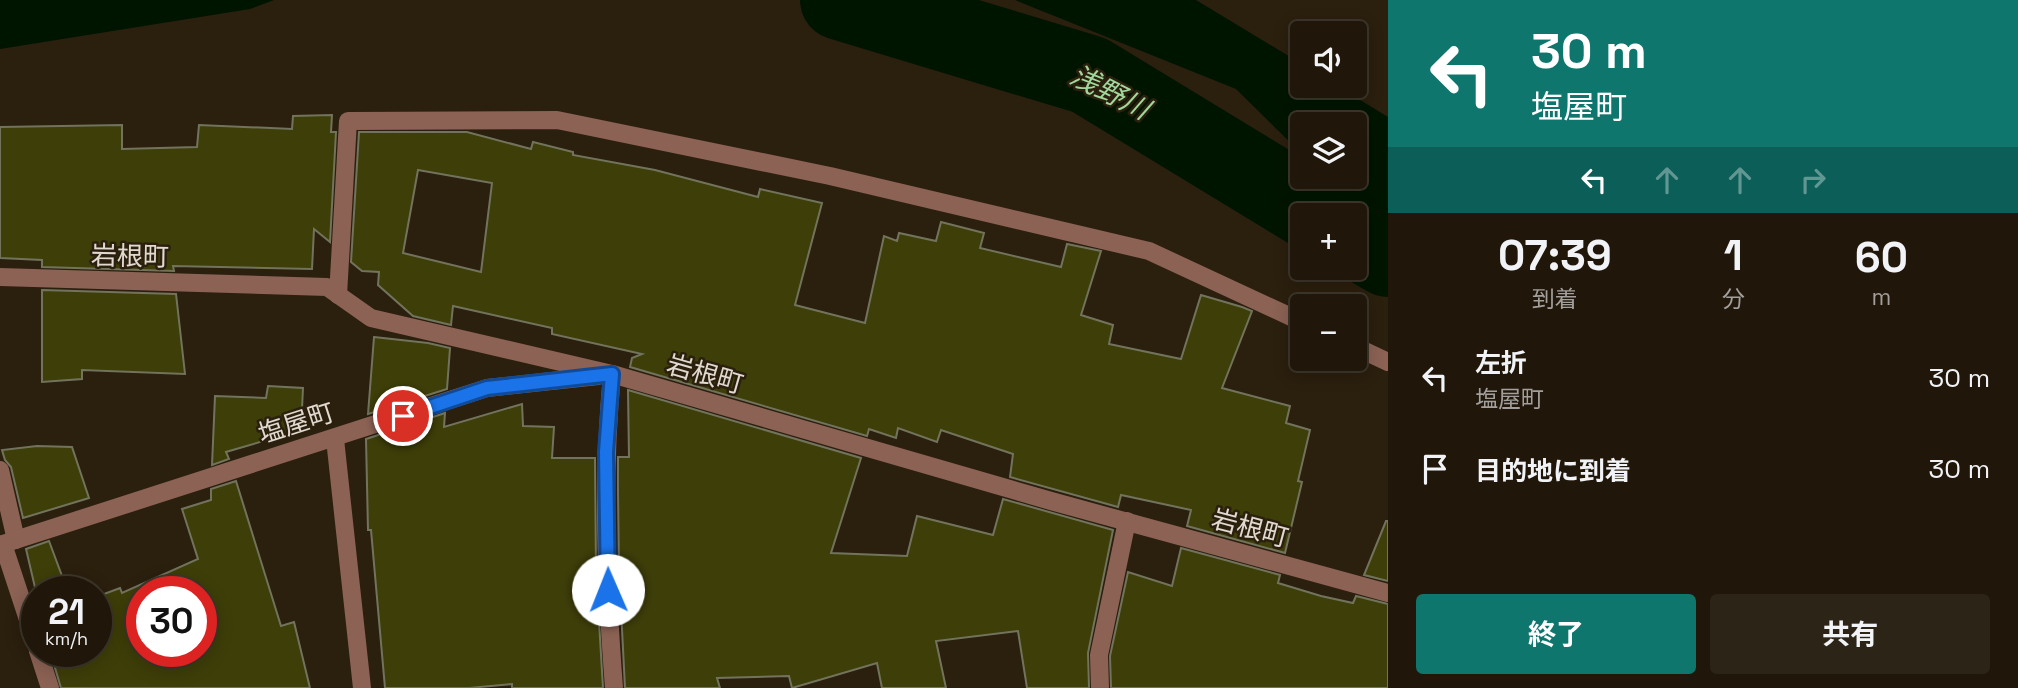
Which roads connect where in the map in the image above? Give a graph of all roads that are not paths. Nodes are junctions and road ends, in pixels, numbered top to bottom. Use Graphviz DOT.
graph roads {
  1 [pos="0,277"];
  2 [pos="338,295"];
  3 [pos="1290,316"];
  4 [pos="1367,352"];
  5 [pos="1388,362"];
  6 [pos="612,374"];
  7 [pos="335,439"];
  8 [pos="0,470"];
  9 [pos="1126,521"];
  10 [pos="6,543"];
  11 [pos="1388,593"];
  12 [pos="21,594"];
  13 [pos="43,667"];
  14 [pos="50,688"];
  15 [pos="362,688"];
  16 [pos="614,688"];
  17 [pos="1100,688"];
  1 -- 2 [label="street, 岩根町"];
  2 -- 3 [label="street"];
  2 -- 6 [label="street, 岩根町"];
  4 -- 5 [label="street"];
  6 -- 7 [label="street, 塩屋町"];
  6 -- 9 [label="street, 岩根町"];
  6 -- 16 [label="street"];
  7 -- 10 [label="street, 塩屋町"];
  7 -- 15 [label="street"];
  8 -- 10 [label="street"];
  9 -- 11 [label="street, 岩根町"];
  9 -- 17 [label="street"];
  10 -- 12 [label="street"];
  13 -- 14 [label="street"];
}
